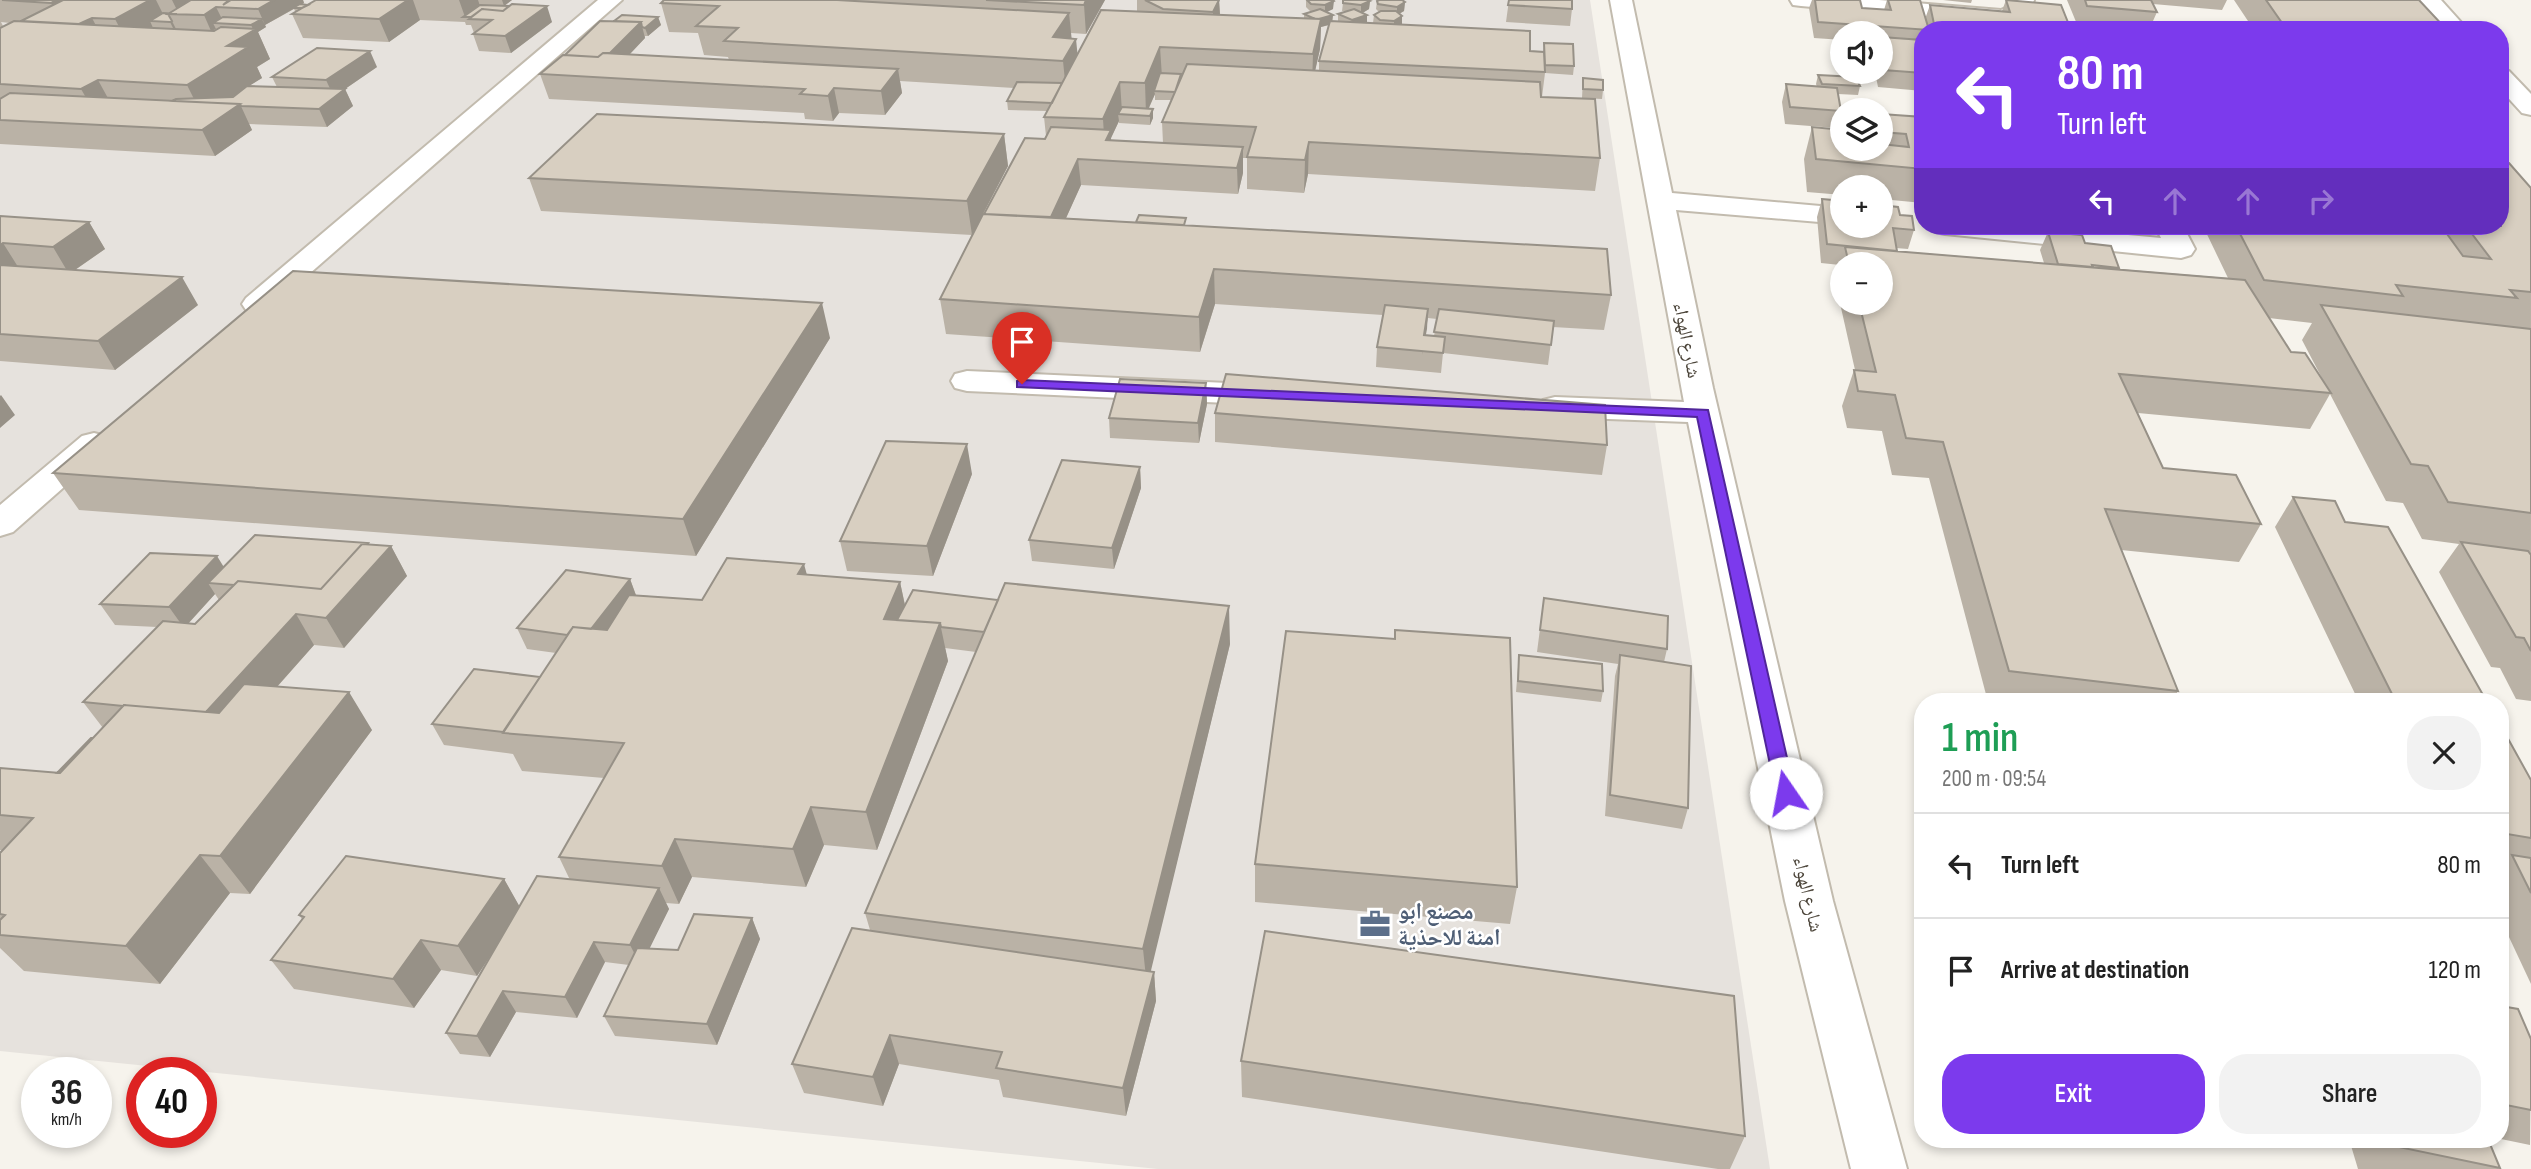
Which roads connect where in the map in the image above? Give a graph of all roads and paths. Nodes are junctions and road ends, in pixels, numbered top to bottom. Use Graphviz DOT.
graph roads {
  1 [pos="611,0"];
  2 [pos="1620,0"];
  3 [pos="1801,0"];
  4 [pos="2022,0"];
  5 [pos="2429,0"];
  6 [pos="2449,21"];
  7 [pos="2509,85"];
  8 [pos="2509,106"];
  9 [pos="1660,200"];
  10 [pos="1830,215"];
  11 [pos="2042,235"];
  12 [pos="2174,235"];
  13 [pos="233,325"];
  14 [pos="967,382"];
  15 [pos="1300,396"];
  16 [pos="1523,405"];
  17 [pos="1703,413"];
  18 [pos="116,424"];
  19 [pos="0,524"];
  20 [pos="1879,1169"];
  1 -- 13 [label="street"];
  2 -- 9 [label="street, شارع الهواء"];
  3 -- 4 [label="street"];
  5 -- 6 [label="street"];
  7 -- 8 [label="street"];
  9 -- 10 [label="street"];
  9 -- 17 [label="street, شارع الهواء"];
  11 -- 12 [label="street"];
  14 -- 15 [label="street"];
  16 -- 17 [label="street"];
  17 -- 20 [label="street, شارع الهواء"];
  18 -- 19 [label="street"];
}
